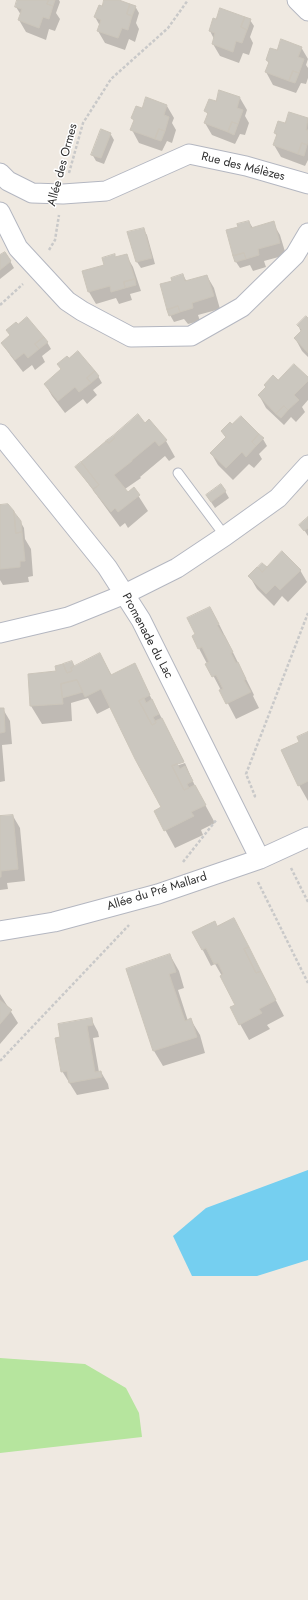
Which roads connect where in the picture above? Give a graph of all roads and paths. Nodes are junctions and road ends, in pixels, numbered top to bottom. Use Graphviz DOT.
graph roads {
  1 [pos="188,0"];
  2 [pos="297,0"];
  3 [pos="308,11"];
  4 [pos="0,173"];
  5 [pos="308,184"];
  6 [pos="63,194"];
  7 [pos="0,212"];
  8 [pos="308,233"];
  9 [pos="37,270"];
  10 [pos="0,305"];
  11 [pos="0,434"];
  12 [pos="308,465"];
  13 [pos="178,473"];
  14 [pos="225,536"];
  15 [pos="125,594"];
  16 [pos="308,613"];
  17 [pos="0,633"];
  18 [pos="234,807"];
  19 [pos="308,836"];
  20 [pos="282,849"];
  21 [pos="254,861"];
  22 [pos="182,864"];
  23 [pos="308,902"];
  24 [pos="130,923"];
  25 [pos="0,931"];
  26 [pos="308,983"];
  27 [pos="0,1061"];
  1 -- 6 [label="path, Allée des Ormes"];
  2 -- 3 [label="street"];
  4 -- 6 [label="street, Rue des Mélèzes"];
  5 -- 6 [label="street, Rue des Mélèzes"];
  6 -- 9 [label="path, Allée des Ormes"];
  7 -- 9 [label="street"];
  8 -- 9 [label="street"];
  9 -- 10 [label="path, Allée des Ormes"];
  11 -- 15 [label="street, Promenade du Lac"];
  12 -- 14 [label="street"];
  13 -- 14 [label="lane"];
  14 -- 15 [label="street"];
  15 -- 17 [label="street"];
  15 -- 18 [label="street, Promenade du Lac"];
  16 -- 18 [label="path"];
  18 -- 21 [label="street, Promenade du Lac"];
  18 -- 22 [label="path"];
  19 -- 20 [label="street, Allée du Pré Mallard"];
  20 -- 21 [label="street, Allée du Pré Mallard"];
  20 -- 23 [label="path"];
  21 -- 25 [label="street, Allée du Pré Mallard"];
  21 -- 26 [label="path"];
  24 -- 27 [label="path"];
}
